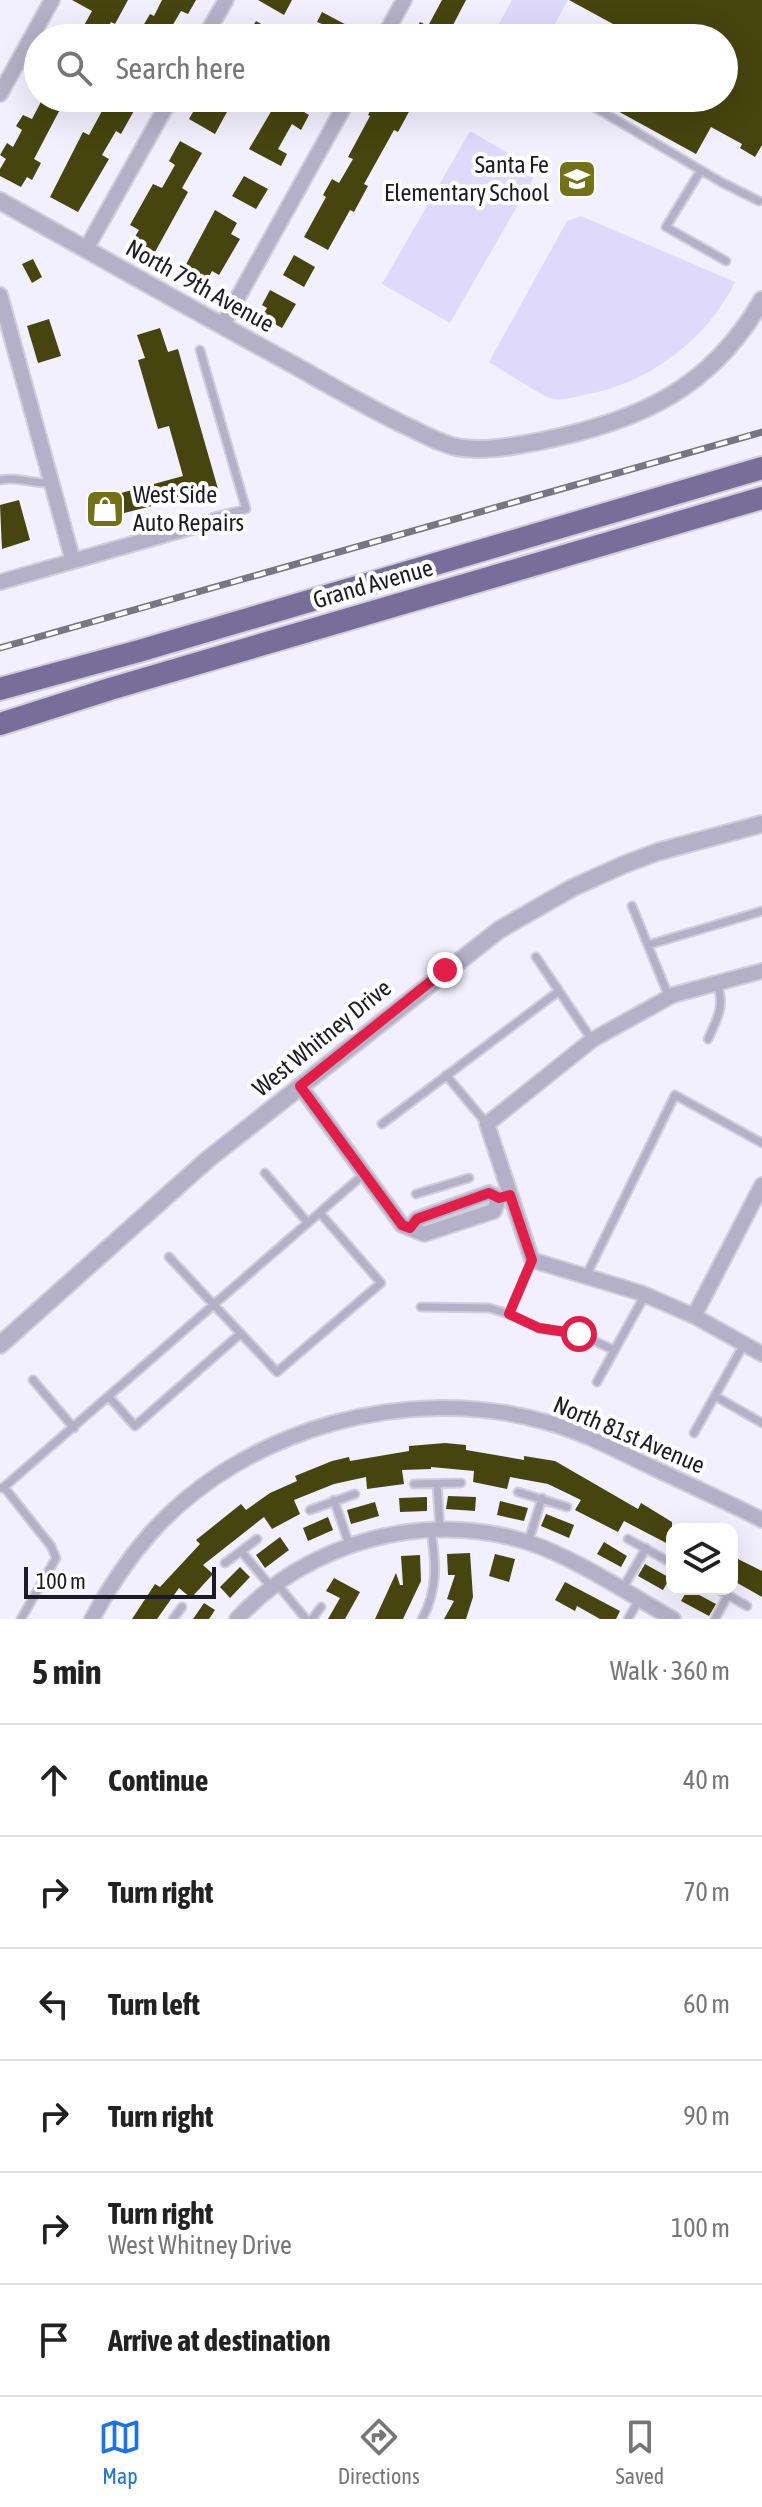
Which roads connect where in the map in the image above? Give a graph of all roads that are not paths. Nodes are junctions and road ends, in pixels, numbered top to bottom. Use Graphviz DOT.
graph roads {
  1 [pos="52,0"];
  2 [pos="226,0"];
  3 [pos="404,0"];
  4 [pos="39,24"];
  5 [pos="212,24"];
  6 [pos="391,24"];
  7 [pos="24,51"];
  8 [pos="0,94"];
  9 [pos="163,112"];
  10 [pos="341,112"];
  11 [pos="603,112"];
  12 [pos="701,170"];
  13 [pos="0,201"];
  14 [pos="759,201"];
  15 [pos="86,249"];
  16 [pos="726,261"];
  17 [pos="0,295"];
  18 [pos="762,300"];
  19 [pos="222,326"];
  20 [pos="200,350"];
  21 [pos="762,468"];
  22 [pos="0,480"];
  23 [pos="52,483"];
  24 [pos="762,498"];
  25 [pos="195,526"];
  26 [pos="73,561"];
  27 [pos="0,582"];
  28 [pos="0,689"];
  29 [pos="0,724"];
  30 [pos="762,824"];
  31 [pos="632,906"];
  32 [pos="762,911"];
  33 [pos="648,945"];
  34 [pos="536,957"];
  35 [pos="762,971"];
  36 [pos="717,983"];
  37 [pos="559,991"];
  38 [pos="669,997"];
  39 [pos="708,1039"];
  40 [pos="592,1040"];
  41 [pos="446,1075"];
  42 [pos="300,1086"];
  43 [pos="382,1124"];
  44 [pos="487,1124"];
  45 [pos="762,1143"];
  46 [pos="265,1173"];
  47 [pos="364,1174"];
  48 [pos="469,1178"];
  49 [pos="762,1185"];
  50 [pos="446,1186"];
  51 [pos="416,1194"];
  52 [pos="505,1196"];
  53 [pos="452,1206"];
  54 [pos="320,1213"];
  55 [pos="308,1223"];
  56 [pos="456,1225"];
  57 [pos="410,1228"];
  58 [pos="169,1257"];
  59 [pos="532,1260"];
  60 [pos="585,1278"];
  61 [pos="645,1295"];
  62 [pos="214,1306"];
  63 [pos="421,1307"];
  64 [pos="509,1314"];
  65 [pos="694,1316"];
  66 [pos="240,1334"];
  67 [pos="744,1344"];
  68 [pos="0,1345"];
  69 [pos="614,1350"];
  70 [pos="762,1354"];
  71 [pos="33,1380"];
  72 [pos="597,1382"];
  73 [pos="715,1396"];
  74 [pos="109,1397"];
  75 [pos="762,1423"];
  76 [pos="74,1428"];
  77 [pos="694,1433"];
  78 [pos="461,1483"];
  79 [pos="414,1484"];
  80 [pos="437,1484"];
  81 [pos="2,1488"];
  82 [pos="518,1492"];
  83 [pos="355,1494"];
  84 [pos="542,1498"];
  85 [pos="334,1500"];
  86 [pos="567,1507"];
  87 [pos="310,1510"];
  88 [pos="762,1520"];
  89 [pos="435,1531"];
  90 [pos="257,1539"];
  91 [pos="628,1539"];
  92 [pos="528,1543"];
  93 [pos="349,1544"];
  94 [pos="646,1548"];
  95 [pos="241,1551"];
  96 [pos="666,1560"];
  97 [pos="225,1563"];
  98 [pos="274,1586"];
  99 [pos="622,1590"];
  100 [pos="728,1595"];
  101 [pos="639,1600"];
  102 [pos="747,1606"];
  103 [pos="182,1607"];
  104 [pos="321,1607"];
  105 [pos="21,1619"];
  106 [pos="92,1619"];
  107 [pos="173,1619"];
  108 [pos="237,1619"];
  109 [pos="309,1619"];
  110 [pos="422,1619"];
  111 [pos="628,1619"];
  112 [pos="673,1619"];
  113 [pos="715,1619"];
  1 -- 4 [label="street"];
  2 -- 5 [label="street"];
  3 -- 6 [label="street"];
  7 -- 8 [label="street"];
  9 -- 15 [label="street"];
  10 -- 19 [label="street"];
  11 -- 12 [label="lane"];
  12 -- 14 [label="lane"];
  12 -- 16 [label="lane"];
  13 -- 15 [label="street, North 79th Avenue"];
  15 -- 19 [label="street, North 79th Avenue"];
  17 -- 23 [label="street"];
  18 -- 19 [label="street, North 79th Avenue"];
  20 -- 25 [label="lane"];
  21 -- 28 [label="highway, Grand Avenue"];
  22 -- 23 [label="lane"];
  23 -- 26 [label="street"];
  24 -- 29 [label="highway, Grand Avenue"];
  25 -- 26 [label="street"];
  26 -- 27 [label="street"];
  30 -- 42 [label="street, West Whitney Drive"];
  31 -- 33 [label="lane"];
  32 -- 33 [label="lane"];
  33 -- 38 [label="lane"];
  34 -- 37 [label="lane"];
  35 -- 36 [label="street"];
  36 -- 38 [label="street"];
  36 -- 39 [label="lane"];
  37 -- 40 [label="lane"];
  37 -- 41 [label="lane"];
  38 -- 40 [label="street"];
  40 -- 44 [label="street"];
  41 -- 43 [label="lane"];
  41 -- 44 [label="lane"];
  42 -- 47 [label="street"];
  42 -- 68 [label="street, West Whitney Drive"];
  44 -- 52 [label="street"];
  45 -- 60 [label="lane"];
  46 -- 55 [label="lane"];
  47 -- 54 [label="lane"];
  47 -- 57 [label="street"];
  48 -- 50 [label="lane"];
  49 -- 65 [label="street"];
  50 -- 51 [label="lane"];
  50 -- 53 [label="lane"];
  52 -- 53 [label="street"];
  52 -- 56 [label="street"];
  52 -- 59 [label="street"];
  53 -- 56 [label="lane"];
  53 -- 57 [label="street"];
  54 -- 55 [label="lane"];
  54 -- 66 [label="lane"];
  55 -- 62 [label="lane"];
  56 -- 57 [label="street"];
  58 -- 62 [label="lane"];
  59 -- 60 [label="street"];
  59 -- 64 [label="lane"];
  60 -- 61 [label="street"];
  61 -- 65 [label="street"];
  61 -- 69 [label="lane"];
  62 -- 66 [label="lane"];
  62 -- 74 [label="lane"];
  63 -- 64 [label="lane"];
  64 -- 69 [label="lane"];
  65 -- 67 [label="street"];
  66 -- 74 [label="lane"];
  67 -- 70 [label="street"];
  67 -- 73 [label="lane"];
  69 -- 72 [label="lane"];
  71 -- 76 [label="lane"];
  73 -- 75 [label="lane"];
  73 -- 77 [label="lane"];
  74 -- 76 [label="lane"];
  76 -- 81 [label="lane"];
  78 -- 80 [label="lane"];
  79 -- 80 [label="lane"];
  80 -- 89 [label="lane"];
  81 -- 105 [label="lane"];
  82 -- 84 [label="lane"];
  83 -- 85 [label="lane"];
  84 -- 86 [label="lane"];
  84 -- 92 [label="lane"];
  85 -- 87 [label="lane"];
  85 -- 93 [label="lane"];
  88 -- 106 [label="street, North 81st Avenue"];
  89 -- 92 [label="street"];
  89 -- 93 [label="street"];
  89 -- 110 [label="lane"];
  90 -- 95 [label="lane"];
  91 -- 94 [label="lane"];
  92 -- 99 [label="street"];
  93 -- 98 [label="street"];
  94 -- 96 [label="lane"];
  94 -- 99 [label="lane"];
  95 -- 97 [label="lane"];
  95 -- 98 [label="lane"];
  98 -- 108 [label="street"];
  98 -- 109 [label="lane"];
  99 -- 101 [label="street"];
  100 -- 102 [label="lane"];
  100 -- 113 [label="lane"];
  101 -- 111 [label="lane"];
  101 -- 112 [label="street"];
  103 -- 107 [label="lane"];
  104 -- 109 [label="lane"];
}
